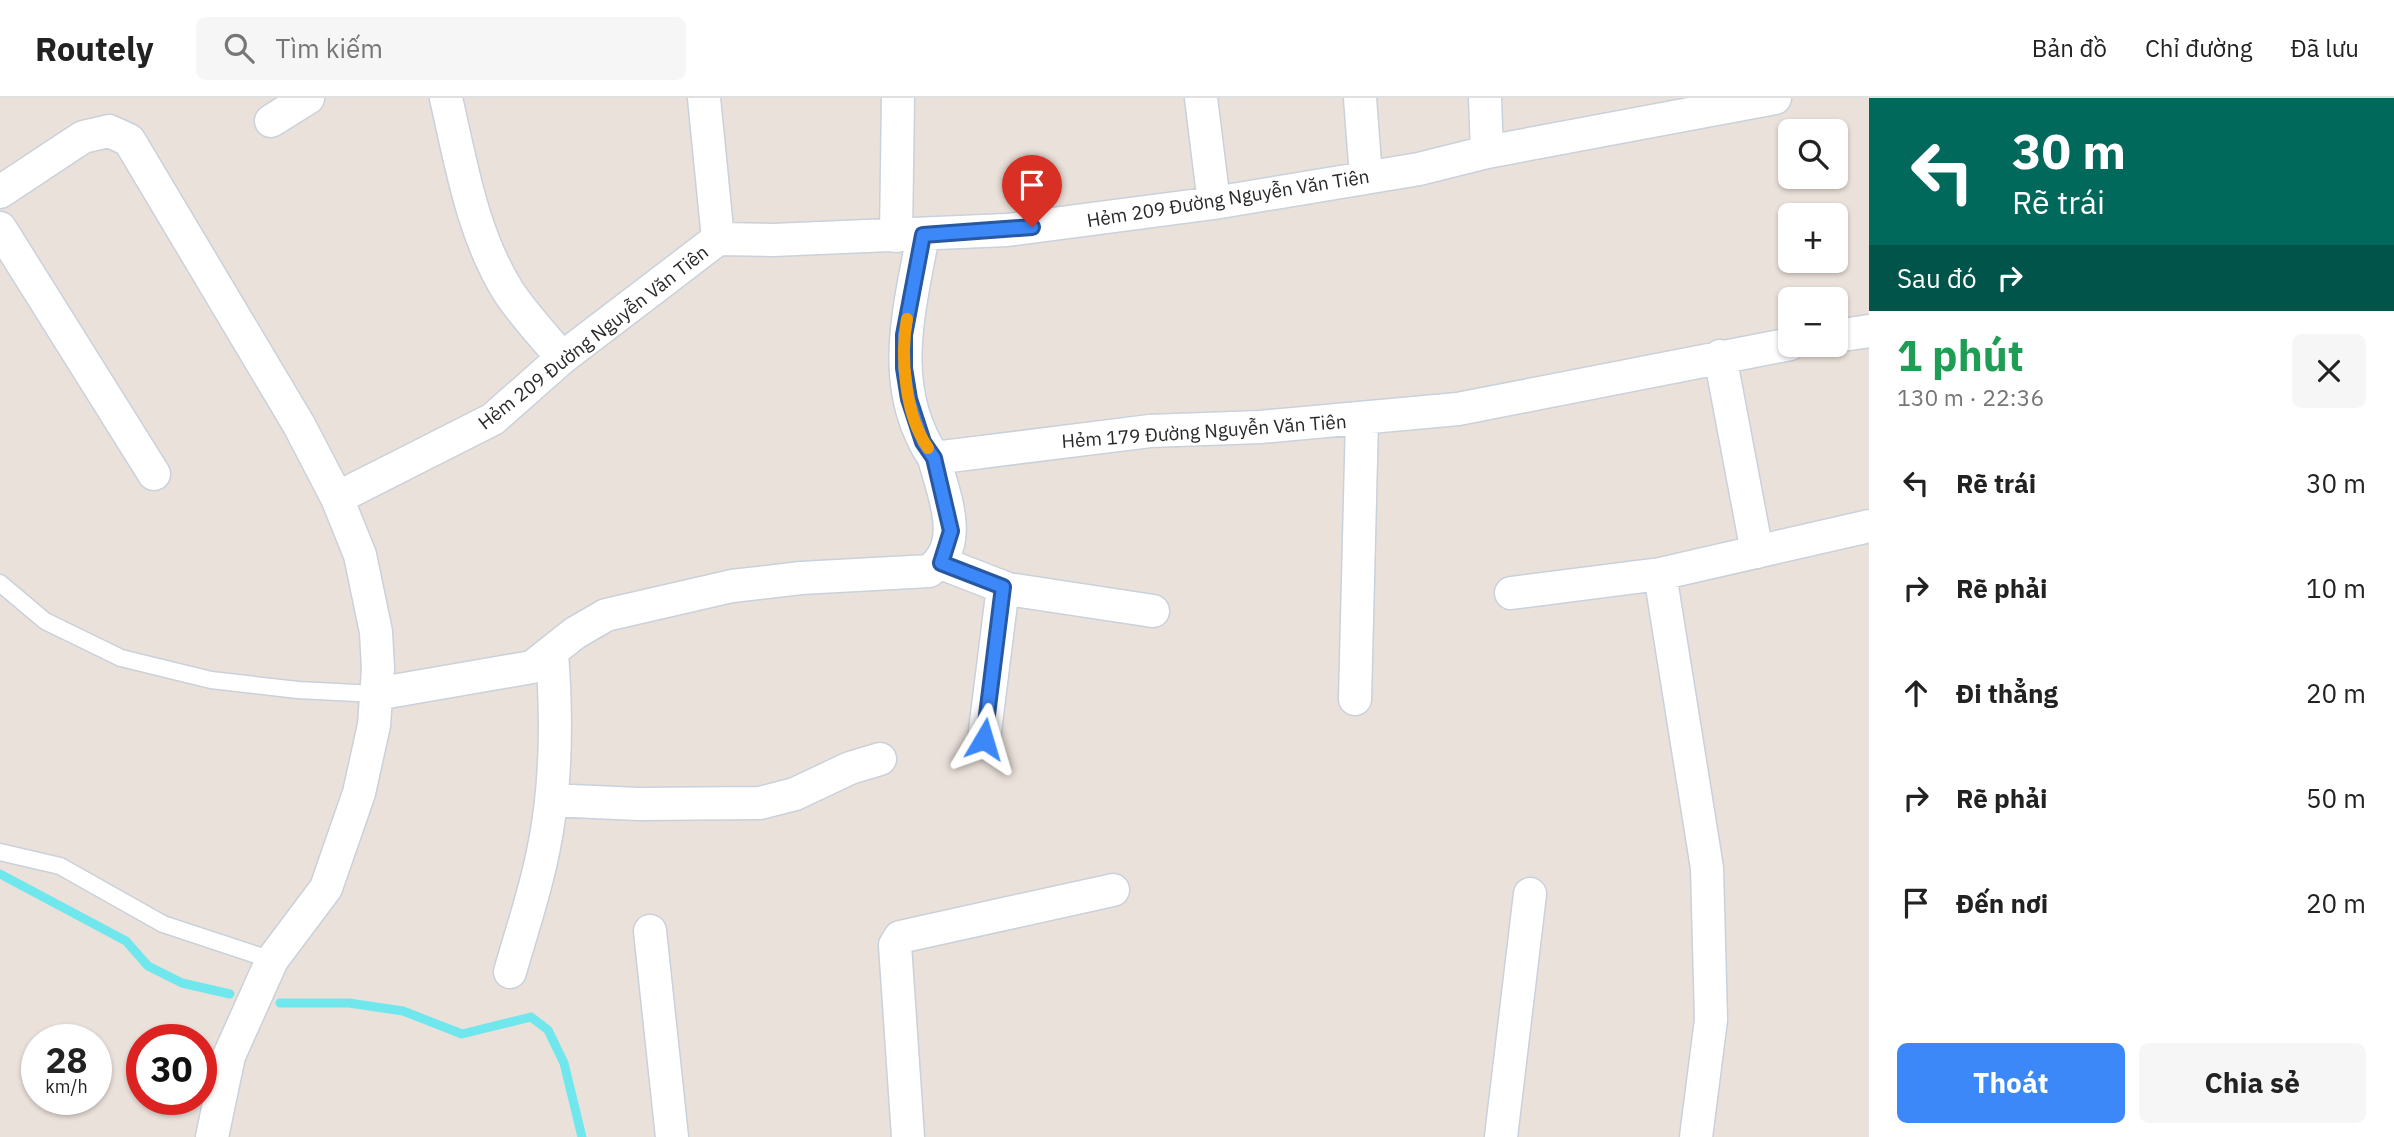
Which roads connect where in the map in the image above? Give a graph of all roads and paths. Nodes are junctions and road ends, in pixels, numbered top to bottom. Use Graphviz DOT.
graph roads {
  1 [pos="308,98"];
  2 [pos="446,98"];
  3 [pos="704,98"];
  4 [pos="898,98"];
  5 [pos="1201,98"];
  6 [pos="1360,98"];
  7 [pos="1485,98"];
  8 [pos="1775,98"];
  9 [pos="1706,105"];
  10 [pos="271,121"];
  11 [pos="1487,152"];
  12 [pos="1366,177"];
  13 [pos="0,192"];
  14 [pos="1214,203"];
  15 [pos="0,228"];
  16 [pos="910,236"];
  17 [pos="718,239"];
  18 [pos="1869,331"];
  19 [pos="1848,335"];
  20 [pos="1778,346"];
  21 [pos="1720,356"];
  22 [pos="562,358"];
  23 [pos="1362,419"];
  24 [pos="934,458"];
  25 [pos="154,474"];
  26 [pos="337,498"];
  27 [pos="1869,526"];
  28 [pos="1758,552"];
  29 [pos="941,563"];
  30 [pos="1660,574"];
  31 [pos="0,583"];
  32 [pos="1003,587"];
  33 [pos="1511,593"];
  34 [pos="1153,611"];
  35 [pos="552,653"];
  36 [pos="376,694"];
  37 [pos="1355,699"];
  38 [pos="984,739"];
  39 [pos="880,759"];
  40 [pos="551,800"];
  41 [pos="0,852"];
  42 [pos="1113,890"];
  43 [pos="1530,894"];
  44 [pos="650,930"];
  45 [pos="272,960"];
  46 [pos="510,972"];
  47 [pos="212,1137"];
  48 [pos="672,1137"];
  49 [pos="908,1137"];
  50 [pos="1501,1137"];
  51 [pos="1696,1137"];
  1 -- 10 [label="street"];
  2 -- 22 [label="street"];
  3 -- 17 [label="street"];
  4 -- 16 [label="street"];
  5 -- 14 [label="street"];
  6 -- 12 [label="street"];
  7 -- 11 [label="street"];
  8 -- 9 [label="street, Hẻm 209 Đường Nguyễn Văn Tiên"];
  9 -- 11 [label="street, Hẻm 209 Đường Nguyễn Văn Tiên"];
  11 -- 12 [label="street, Hẻm 209 Đường Nguyễn Văn Tiên"];
  12 -- 14 [label="street, Hẻm 209 Đường Nguyễn Văn Tiên"];
  13 -- 26 [label="street"];
  14 -- 16 [label="street, Hẻm 209 Đường Nguyễn Văn Tiên"];
  15 -- 25 [label="street"];
  16 -- 17 [label="street, Hẻm 209 Đường Nguyễn Văn Tiên"];
  16 -- 24 [label="street"];
  17 -- 22 [label="street, Hẻm 209 Đường Nguyễn Văn Tiên"];
  18 -- 19 [label="street"];
  20 -- 21 [label="street, Hẻm 179 Đường Nguyễn Văn Tiên"];
  21 -- 23 [label="street, Hẻm 179 Đường Nguyễn Văn Tiên"];
  21 -- 28 [label="street"];
  22 -- 26 [label="street, Hẻm 209 Đường Nguyễn Văn Tiên"];
  23 -- 24 [label="street, Hẻm 179 Đường Nguyễn Văn Tiên"];
  23 -- 37 [label="street"];
  24 -- 29 [label="street"];
  26 -- 36 [label="street"];
  27 -- 28 [label="street"];
  28 -- 30 [label="street"];
  29 -- 32 [label="street"];
  29 -- 35 [label="street"];
  30 -- 33 [label="street"];
  30 -- 51 [label="street"];
  31 -- 36 [label="lane"];
  32 -- 34 [label="street"];
  32 -- 38 [label="street"];
  35 -- 36 [label="street"];
  35 -- 40 [label="street"];
  36 -- 45 [label="street"];
  39 -- 40 [label="street"];
  40 -- 46 [label="street"];
  41 -- 45 [label="lane"];
  42 -- 49 [label="street"];
  43 -- 50 [label="street"];
  44 -- 48 [label="street"];
  45 -- 47 [label="street"];
}
